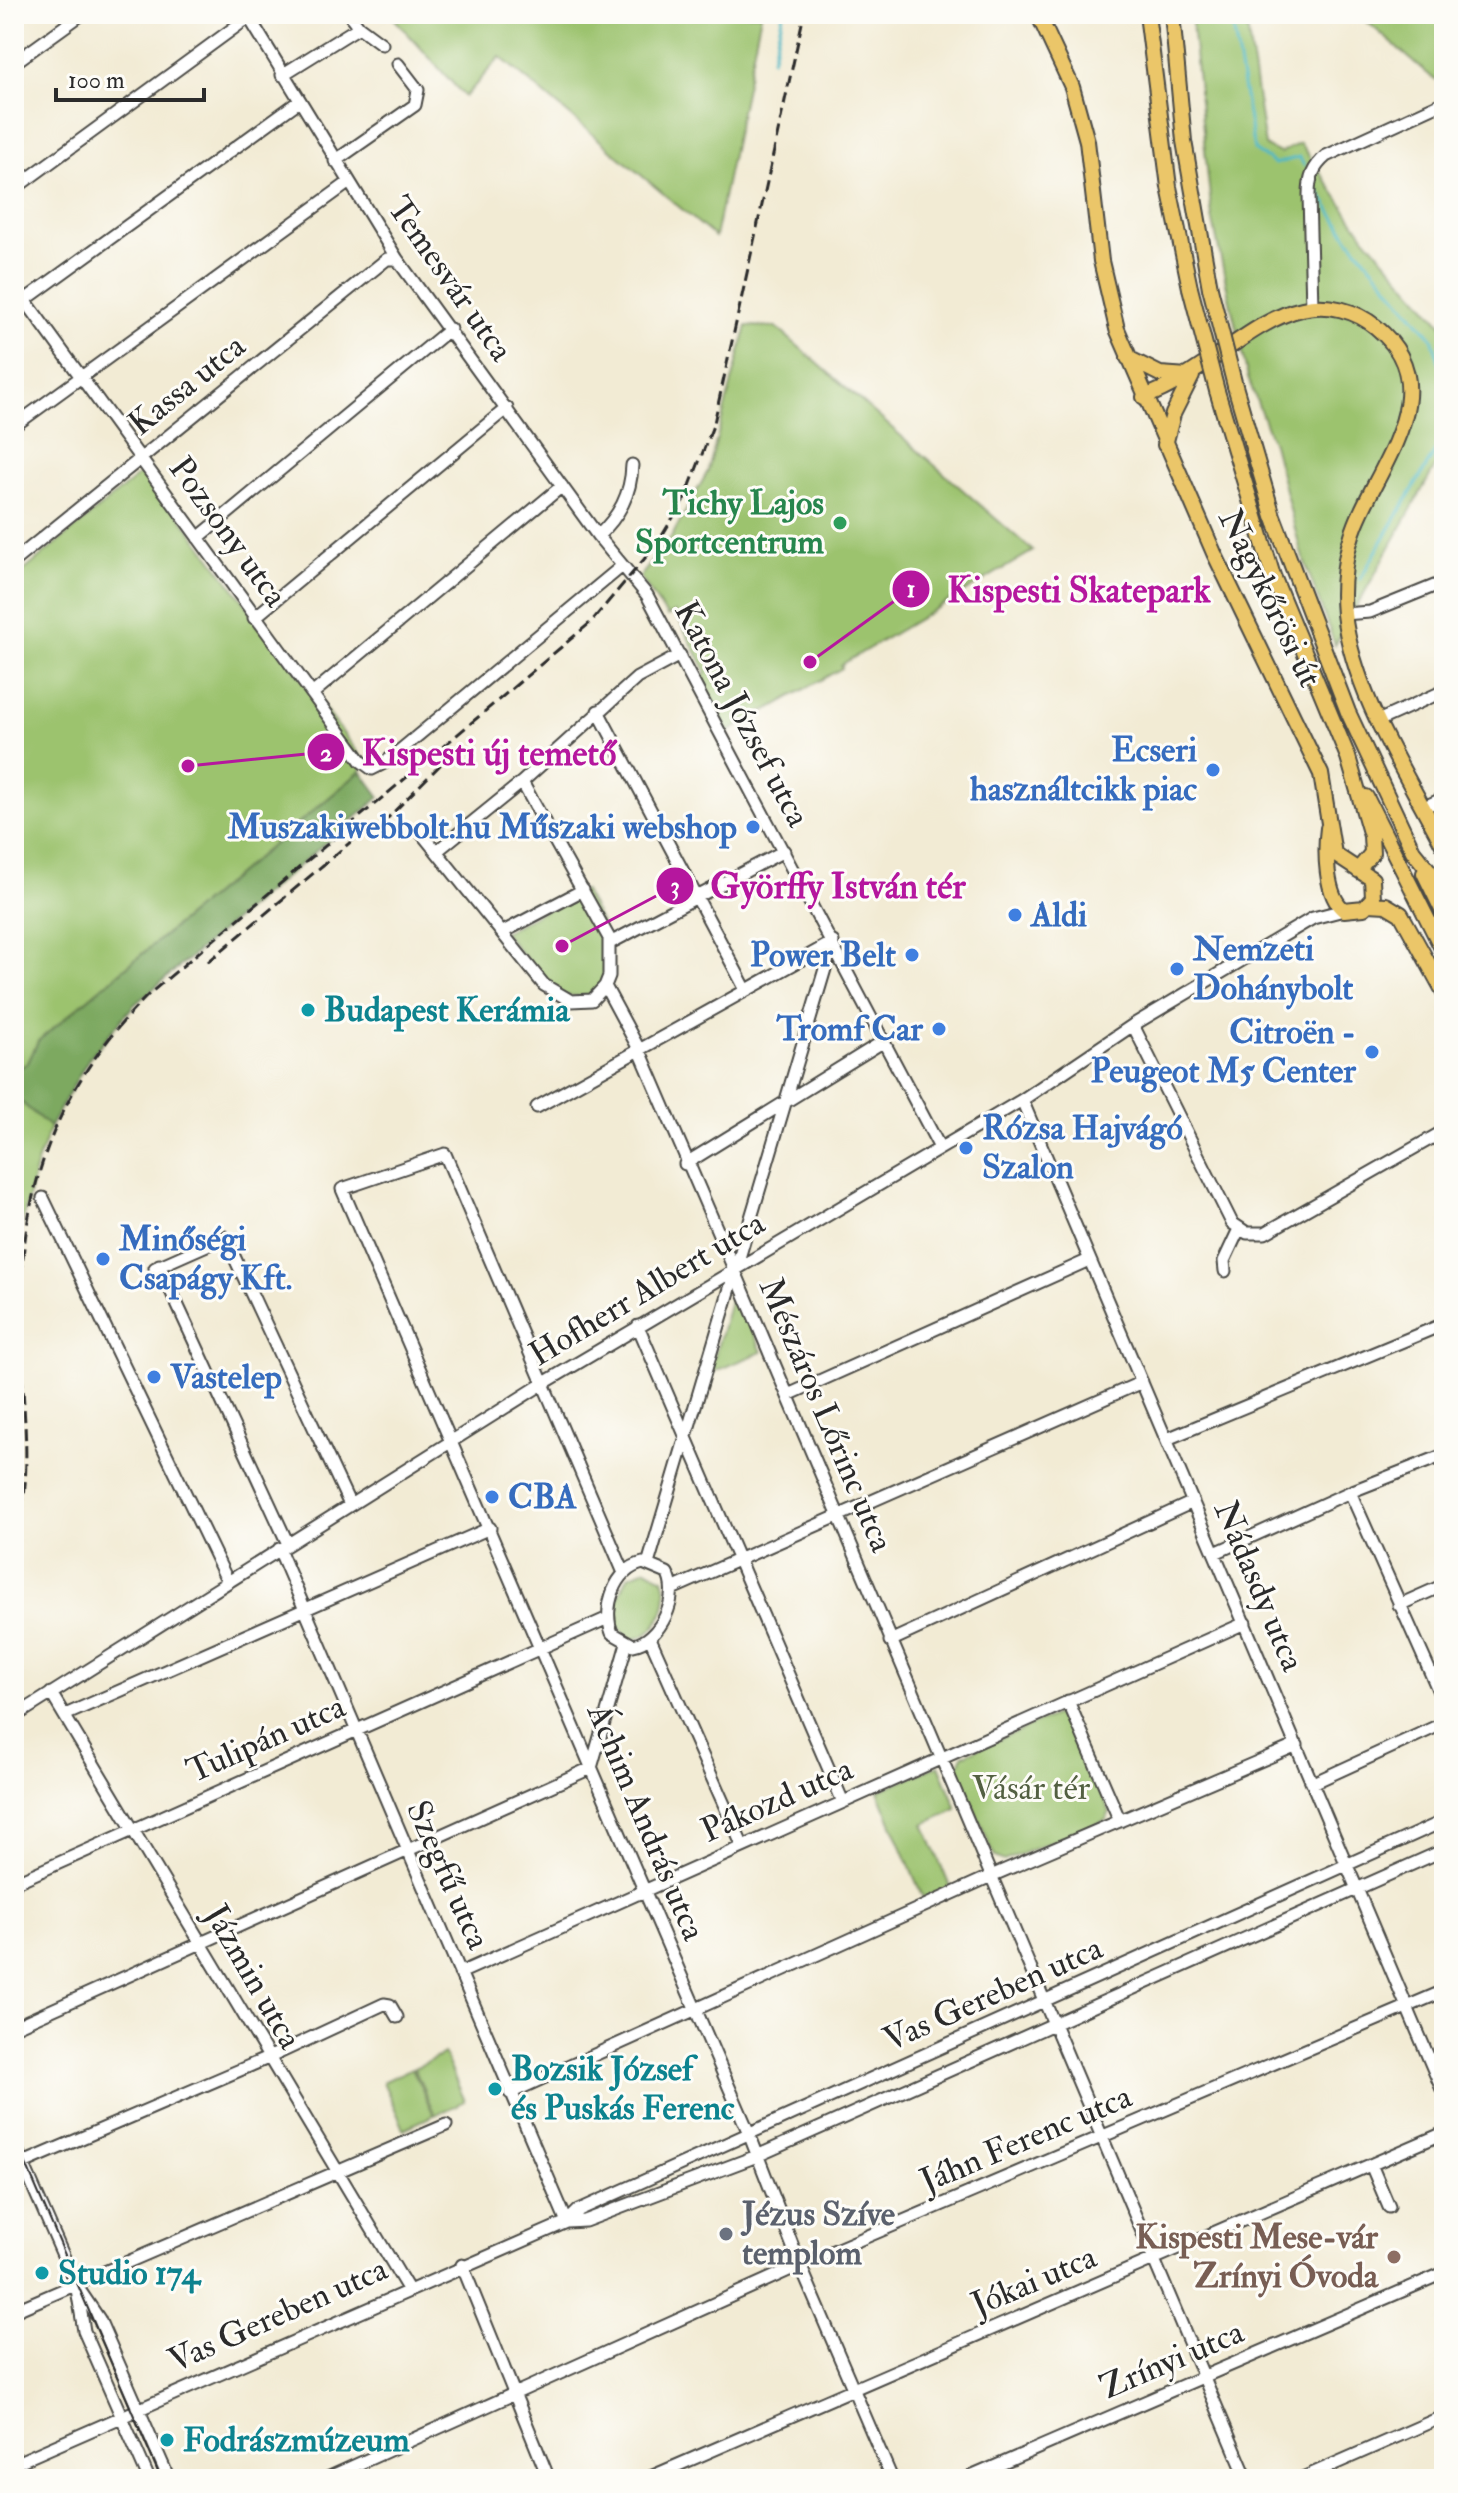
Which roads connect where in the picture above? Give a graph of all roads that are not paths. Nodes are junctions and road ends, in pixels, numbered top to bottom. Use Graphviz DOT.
graph roads {
  1 [pos="82,14"];
  2 [pos="349,14"];
  3 [pos="1038,14"];
  4 [pos="1147,14"];
  5 [pos="1172,14"];
  6 [pos="248,16"];
  7 [pos="359,27"];
  8 [pos="382,44"];
  9 [pos="14,63"];
  10 [pos="398,64"];
  11 [pos="282,75"];
  12 [pos="298,102"];
  13 [pos="1444,102"];
  14 [pos="335,161"];
  15 [pos="348,183"];
  16 [pos="14,189"];
  17 [pos="397,259"];
  18 [pos="14,285"];
  19 [pos="25,300"];
  20 [pos="1312,307"];
  21 [pos="14,308"];
  22 [pos="450,329"];
  23 [pos="1128,358"];
  24 [pos="1192,375"];
  25 [pos="81,377"];
  26 [pos="1144,397"];
  27 [pos="507,408"];
  28 [pos="14,426"];
  29 [pos="1165,445"];
  30 [pos="141,459"];
  31 [pos="632,465"];
  32 [pos="562,486"];
  33 [pos="598,536"];
  34 [pos="198,538"];
  35 [pos="14,561"];
  36 [pos="621,567"];
  37 [pos="1444,582"];
  38 [pos="1344,614"];
  39 [pos="254,618"];
  40 [pos="680,655"];
  41 [pos="1444,691"];
  42 [pos="312,694"];
  43 [pos="598,711"];
  44 [pos="1380,720"];
  45 [pos="1348,757"];
  46 [pos="522,782"];
  47 [pos="1444,798"];
  48 [pos="1424,807"];
  49 [pos="1328,828"];
  50 [pos="419,830"];
  51 [pos="1444,847"];
  52 [pos="437,851"];
  53 [pos="784,851"];
  54 [pos="1413,851"];
  55 [pos="1357,869"];
  56 [pos="1444,889"];
  57 [pos="583,890"];
  58 [pos="1333,890"];
  59 [pos="698,896"];
  60 [pos="1369,904"];
  61 [pos="1344,910"];
  62 [pos="1444,914"];
  63 [pos="1313,918"];
  64 [pos="503,932"];
  65 [pos="833,942"];
  66 [pos="610,943"];
  67 [pos="1444,952"];
  68 [pos="605,986"];
  69 [pos="746,990"];
  70 [pos="1444,992"];
  71 [pos="1133,1025"];
  72 [pos="884,1041"];
  73 [pos="640,1051"];
  74 [pos="1022,1100"];
  75 [pos="783,1103"];
  76 [pos="537,1107"];
  77 [pos="1444,1131"];
  78 [pos="940,1148"];
  79 [pos="685,1164"];
  80 [pos="43,1198"];
  81 [pos="1239,1229"];
  82 [pos="1089,1260"];
  83 [pos="734,1269"];
  84 [pos="1225,1271"];
  85 [pos="1444,1324"];
  86 [pos="638,1326"];
  87 [pos="1142,1382"];
  88 [pos="544,1383"];
  89 [pos="788,1395"];
  90 [pos="685,1437"];
  91 [pos="1167,1439"];
  92 [pos="452,1441"];
  93 [pos="1444,1455"];
  94 [pos="1350,1492"];
  95 [pos="1193,1502"];
  96 [pos="350,1505"];
  97 [pos="840,1517"];
  98 [pos="490,1528"];
  99 [pos="283,1547"];
  100 [pos="1215,1553"];
  101 [pos="740,1560"];
  102 [pos="648,1564"];
  103 [pos="624,1573"];
  104 [pos="228,1582"];
  105 [pos="1444,1585"];
  106 [pos="672,1589"];
  107 [pos="1399,1605"];
  108 [pos="305,1609"];
  109 [pos="608,1618"];
  110 [pos="1245,1623"];
  111 [pos="650,1638"];
  112 [pos="890,1641"];
  113 [pos="627,1643"];
  114 [pos="542,1650"];
  115 [pos="51,1693"];
  116 [pos="1068,1701"];
  117 [pos="1444,1703"];
  118 [pos="65,1715"];
  119 [pos="14,1717"];
  120 [pos="1444,1723"];
  121 [pos="356,1730"];
  122 [pos="1297,1745"];
  123 [pos="942,1756"];
  124 [pos="591,1768"];
  125 [pos="1313,1783"];
  126 [pos="843,1802"];
  127 [pos="1120,1821"];
  128 [pos="1444,1821"];
  129 [pos="133,1829"];
  130 [pos="743,1847"];
  131 [pos="1444,1850"];
  132 [pos="406,1852"];
  133 [pos="1348,1865"];
  134 [pos="991,1876"];
  135 [pos="14,1883"];
  136 [pos="1357,1889"];
  137 [pos="644,1890"];
  138 [pos="201,1943"];
  139 [pos="460,1973"];
  140 [pos="1444,1991"];
  141 [pos="1047,2001"];
  142 [pos="1407,2007"];
  143 [pos="696,2009"];
  144 [pos="397,2017"];
  145 [pos="1053,2024"];
  146 [pos="14,2027"];
  147 [pos="268,2058"];
  148 [pos="510,2093"];
  149 [pos="1444,2094"];
  150 [pos="446,2125"];
  151 [pos="748,2131"];
  152 [pos="1444,2133"];
  153 [pos="1102,2137"];
  154 [pos="14,2143"];
  155 [pos="757,2156"];
  156 [pos="19,2165"];
  157 [pos="1372,2167"];
  158 [pos="336,2171"];
  159 [pos="1389,2207"];
  160 [pos="567,2222"];
  161 [pos="1152,2261"];
  162 [pos="462,2265"];
  163 [pos="800,2265"];
  164 [pos="1444,2273"];
  165 [pos="76,2285"];
  166 [pos="408,2289"];
  167 [pos="14,2311"];
  168 [pos="1202,2378"];
  169 [pos="852,2389"];
  170 [pos="514,2396"];
  171 [pos="138,2407"];
  172 [pos="122,2415"];
  173 [pos="1444,2416"];
  174 [pos="14,2464"];
  175 [pos="149,2479"];
  176 [pos="169,2479"];
  177 [pos="325,2479"];
  178 [pos="549,2479"];
  179 [pos="646,2479"];
  180 [pos="892,2479"];
  181 [pos="966,2479"];
  182 [pos="1247,2479"];
  183 [pos="1300,2479"];
  1 -- 9 [label="street"];
  2 -- 7 [label="street"];
  3 -- 23 [label="main road, Nagykőrösi út"];
  4 -- 45 [label="main road, bridge"];
  5 -- 54 [label="main road, bridge"];
  6 -- 11 [label="street, Temesvár utca"];
  6 -- 16 [label="street"];
  7 -- 8 [label="street"];
  7 -- 11 [label="street"];
  10 -- 14 [label="street"];
  11 -- 12 [label="street, Temesvár utca"];
  12 -- 14 [label="street, Temesvár utca"];
  12 -- 19 [label="street"];
  13 -- 20 [label="street"];
  14 -- 15 [label="street, Temesvár utca"];
  15 -- 17 [label="street, Temesvár utca"];
  15 -- 25 [label="street"];
  17 -- 22 [label="street, Temesvár utca"];
  17 -- 30 [label="street, Kassa utca"];
  18 -- 19 [label="street, Pozsony utca"];
  19 -- 21 [label="street"];
  19 -- 25 [label="street, Pozsony utca"];
  20 -- 24 [label="main road, Nagykőrösi út"];
  20 -- 38 [label="main road, Nagykőrösi út"];
  22 -- 27 [label="street, Temesvár utca"];
  22 -- 34 [label="street"];
  23 -- 24 [label="main road"];
  23 -- 26 [label="main road, Nagykőrösi út"];
  24 -- 26 [label="main road, Nagykőrösi út"];
  24 -- 29 [label="main road"];
  25 -- 28 [label="street"];
  25 -- 30 [label="street, Pozsony utca"];
  26 -- 29 [label="main road, Nagykőrösi út"];
  27 -- 32 [label="street, Temesvár utca"];
  27 -- 39 [label="street"];
  29 -- 49 [label="main road, Nagykőrösi út"];
  30 -- 34 [label="street, Pozsony utca"];
  30 -- 35 [label="street, Kassa utca"];
  31 -- 33 [label="street"];
  32 -- 33 [label="street, Temesvár utca"];
  32 -- 42 [label="street"];
  33 -- 36 [label="street, Temesvár utca"];
  34 -- 39 [label="street, Pozsony utca"];
  36 -- 40 [label="street, Katona József utca"];
  36 -- 42 [label="street, Pozsony utca"];
  37 -- 38 [label="street"];
  38 -- 44 [label="main road, Nagykőrösi út"];
  39 -- 42 [label="street, Pozsony utca"];
  40 -- 43 [label="street"];
  40 -- 53 [label="street, Katona József utca"];
  41 -- 44 [label="street"];
  43 -- 46 [label="street"];
  43 -- 59 [label="street"];
  44 -- 48 [label="main road, Nagykőrösi út"];
  45 -- 55 [label="main road"];
  45 -- 67 [label="main road"];
  46 -- 52 [label="street"];
  46 -- 57 [label="street"];
  47 -- 48 [label="street"];
  48 -- 51 [label="main road, Nagykőrösi út"];
  49 -- 55 [label="main road, Nagykőrösi út"];
  49 -- 58 [label="main road, Nagykőrösi út"];
  50 -- 52 [label="street"];
  52 -- 64 [label="street"];
  53 -- 59 [label="street"];
  53 -- 65 [label="street, Katona József utca"];
  54 -- 56 [label="main road"];
  54 -- 62 [label="main road"];
  55 -- 58 [label="main road"];
  55 -- 60 [label="main road, Nagykőrösi út"];
  57 -- 64 [label="street"];
  57 -- 66 [label="street"];
  58 -- 61 [label="main road, Nagykőrösi út"];
  58 -- 63 [label="street, Hofherr Albert utca"];
  59 -- 66 [label="street"];
  59 -- 69 [label="street"];
  60 -- 61 [label="main road"];
  60 -- 70 [label="main road"];
  61 -- 63 [label="street, Hofherr Albert utca"];
  63 -- 71 [label="street, Hofherr Albert utca"];
  64 -- 68 [label="street"];
  65 -- 69 [label="street"];
  65 -- 72 [label="street, Katona József utca"];
  65 -- 75 [label="street"];
  66 -- 68 [label="street"];
  68 -- 73 [label="street, Mészáros Lőrinc utca"];
  69 -- 73 [label="street"];
  71 -- 74 [label="street, Hofherr Albert utca"];
  71 -- 81 [label="street"];
  72 -- 75 [label="street"];
  72 -- 78 [label="street, Katona József utca"];
  73 -- 76 [label="street"];
  73 -- 79 [label="street, Mészáros Lőrinc utca"];
  74 -- 78 [label="street, Hofherr Albert utca"];
  74 -- 82 [label="street, Nádasdy utca"];
  75 -- 79 [label="street"];
  75 -- 83 [label="street"];
  77 -- 81 [label="street"];
  78 -- 83 [label="street, Hofherr Albert utca"];
  79 -- 83 [label="street, Mészáros Lőrinc utca"];
  80 -- 104 [label="street"];
  81 -- 84 [label="street"];
  82 -- 87 [label="street, Nádasdy utca"];
  82 -- 89 [label="street"];
  83 -- 86 [label="street, Hofherr Albert utca"];
  83 -- 89 [label="street, Mészáros Lőrinc utca"];
  83 -- 90 [label="street"];
  85 -- 91 [label="street"];
  86 -- 88 [label="street, Hofherr Albert utca"];
  86 -- 90 [label="street"];
  87 -- 91 [label="street, Nádasdy utca"];
  87 -- 97 [label="street"];
  88 -- 92 [label="street, Hofherr Albert utca"];
  88 -- 92 [label="street, Áchim András utca"];
  88 -- 103 [label="street"];
  89 -- 97 [label="street, Mészáros Lőrinc utca"];
  90 -- 101 [label="street"];
  90 -- 102 [label="street"];
  91 -- 95 [label="street, Nádasdy utca"];
  92 -- 96 [label="street, Hofherr Albert utca"];
  92 -- 98 [label="street, Áchim András utca"];
  93 -- 94 [label="street"];
  94 -- 100 [label="street"];
  94 -- 107 [label="street"];
  95 -- 100 [label="street, Nádasdy utca"];
  95 -- 112 [label="street"];
  96 -- 99 [label="street, Hofherr Albert utca"];
  96 -- 99 [label="street, Szegfű utca"];
  97 -- 101 [label="street"];
  97 -- 112 [label="street, Mészáros Lőrinc utca"];
  98 -- 108 [label="street"];
  98 -- 114 [label="street, Áchim András utca"];
  99 -- 104 [label="street, Hofherr Albert utca"];
  99 -- 108 [label="street, Szegfű utca"];
  100 -- 110 [label="street, Nádasdy utca"];
  101 -- 106 [label="street"];
  101 -- 126 [label="street"];
  102 -- 103 [label="street"];
  102 -- 106 [label="street"];
  103 -- 109 [label="street"];
  104 -- 115 [label="street, Hofherr Albert utca"];
  105 -- 107 [label="street"];
  106 -- 111 [label="street"];
  107 -- 117 [label="street"];
  108 -- 118 [label="street"];
  108 -- 121 [label="street, Szegfű utca"];
  109 -- 113 [label="street"];
  109 -- 114 [label="street, Tulipán utca"];
  110 -- 116 [label="street"];
  110 -- 122 [label="street, Nádasdy utca"];
  111 -- 113 [label="street"];
  111 -- 130 [label="street"];
  112 -- 123 [label="street, Mészáros Lőrinc utca"];
  113 -- 124 [label="street"];
  114 -- 121 [label="street, Tulipán utca"];
  114 -- 124 [label="street, Áchim András utca"];
  115 -- 118 [label="street, Jázmin utca"];
  115 -- 119 [label="street, Hofherr Albert utca"];
  116 -- 123 [label="street"];
  116 -- 127 [label="street"];
  118 -- 129 [label="street, Jázmin utca"];
  120 -- 125 [label="street"];
  121 -- 129 [label="street, Tulipán utca"];
  121 -- 132 [label="street, Szegfű utca"];
  122 -- 125 [label="street, Nádasdy utca"];
  122 -- 127 [label="street"];
  123 -- 126 [label="street, Pákozd utca"];
  123 -- 134 [label="street"];
  124 -- 132 [label="street"];
  124 -- 137 [label="street, Áchim András utca"];
  125 -- 133 [label="street, Nádasdy utca"];
  126 -- 130 [label="street, Pákozd utca"];
  127 -- 134 [label="street"];
  128 -- 133 [label="street, Vas Gereben utca"];
  129 -- 135 [label="street, Tulipán utca"];
  129 -- 138 [label="street, Jázmin utca"];
  130 -- 137 [label="street, Pákozd utca"];
  131 -- 136 [label="street, Vas Gereben utca"];
  132 -- 138 [label="street"];
  132 -- 139 [label="street, Szegfű utca"];
  133 -- 136 [label="street, Nádasdy utca"];
  133 -- 141 [label="street, Vas Gereben utca"];
  134 -- 141 [label="street"];
  134 -- 143 [label="street"];
  136 -- 142 [label="street, Nádasdy utca"];
  136 -- 145 [label="street, Vas Gereben utca"];
  137 -- 139 [label="street, Pákozd utca"];
  137 -- 143 [label="street, Áchim András utca"];
  138 -- 146 [label="street"];
  138 -- 147 [label="street, Jázmin utca"];
  139 -- 148 [label="street, Szegfű utca"];
  140 -- 142 [label="street, Jáhn Ferenc utca"];
  141 -- 145 [label="street"];
  141 -- 151 [label="street, Vas Gereben utca"];
  142 -- 149 [label="street, Nádasdy utca"];
  142 -- 153 [label="street, Jáhn Ferenc utca"];
  143 -- 148 [label="street"];
  143 -- 151 [label="street, Áchim András utca"];
  144 -- 147 [label="street"];
  145 -- 153 [label="street"];
  145 -- 155 [label="street, Vas Gereben utca"];
  147 -- 156 [label="street"];
  147 -- 158 [label="street, Jázmin utca"];
  148 -- 160 [label="street, Szegfű utca"];
  150 -- 158 [label="street"];
  151 -- 155 [label="street, Áchim András utca"];
  151 -- 160 [label="street, Vas Gereben utca"];
  152 -- 157 [label="street, Jókai utca"];
  153 -- 161 [label="street"];
  153 -- 163 [label="street, Jáhn Ferenc utca"];
  154 -- 156 [label="street"];
  155 -- 160 [label="street, Vas Gereben utca"];
  155 -- 163 [label="street, Áchim András utca"];
  156 -- 165 [label="street"];
  157 -- 159 [label="street"];
  157 -- 161 [label="street, Jókai utca"];
  158 -- 165 [label="street"];
  158 -- 166 [label="street, Jázmin utca"];
  160 -- 162 [label="street, Vas Gereben utca"];
  161 -- 168 [label="street"];
  161 -- 169 [label="street, Jókai utca"];
  162 -- 166 [label="street, Vas Gereben utca"];
  162 -- 170 [label="street"];
  163 -- 169 [label="street, Áchim András utca"];
  163 -- 170 [label="street, Jáhn Ferenc utca"];
  164 -- 168 [label="street, Zrínyi utca"];
  165 -- 167 [label="street"];
  165 -- 171 [label="street"];
  165 -- 172 [label="street"];
  166 -- 171 [label="street, Vas Gereben utca"];
  168 -- 181 [label="street, Zrínyi utca"];
  168 -- 182 [label="street"];
  169 -- 179 [label="street, Jókai utca"];
  169 -- 180 [label="street, Áchim András utca"];
  170 -- 177 [label="street, Jáhn Ferenc utca"];
  170 -- 178 [label="street"];
  171 -- 172 [label="street, Vas Gereben utca"];
  171 -- 176 [label="street"];
  172 -- 174 [label="street, Vas Gereben utca"];
  172 -- 175 [label="street"];
  173 -- 183 [label="street"];
}
